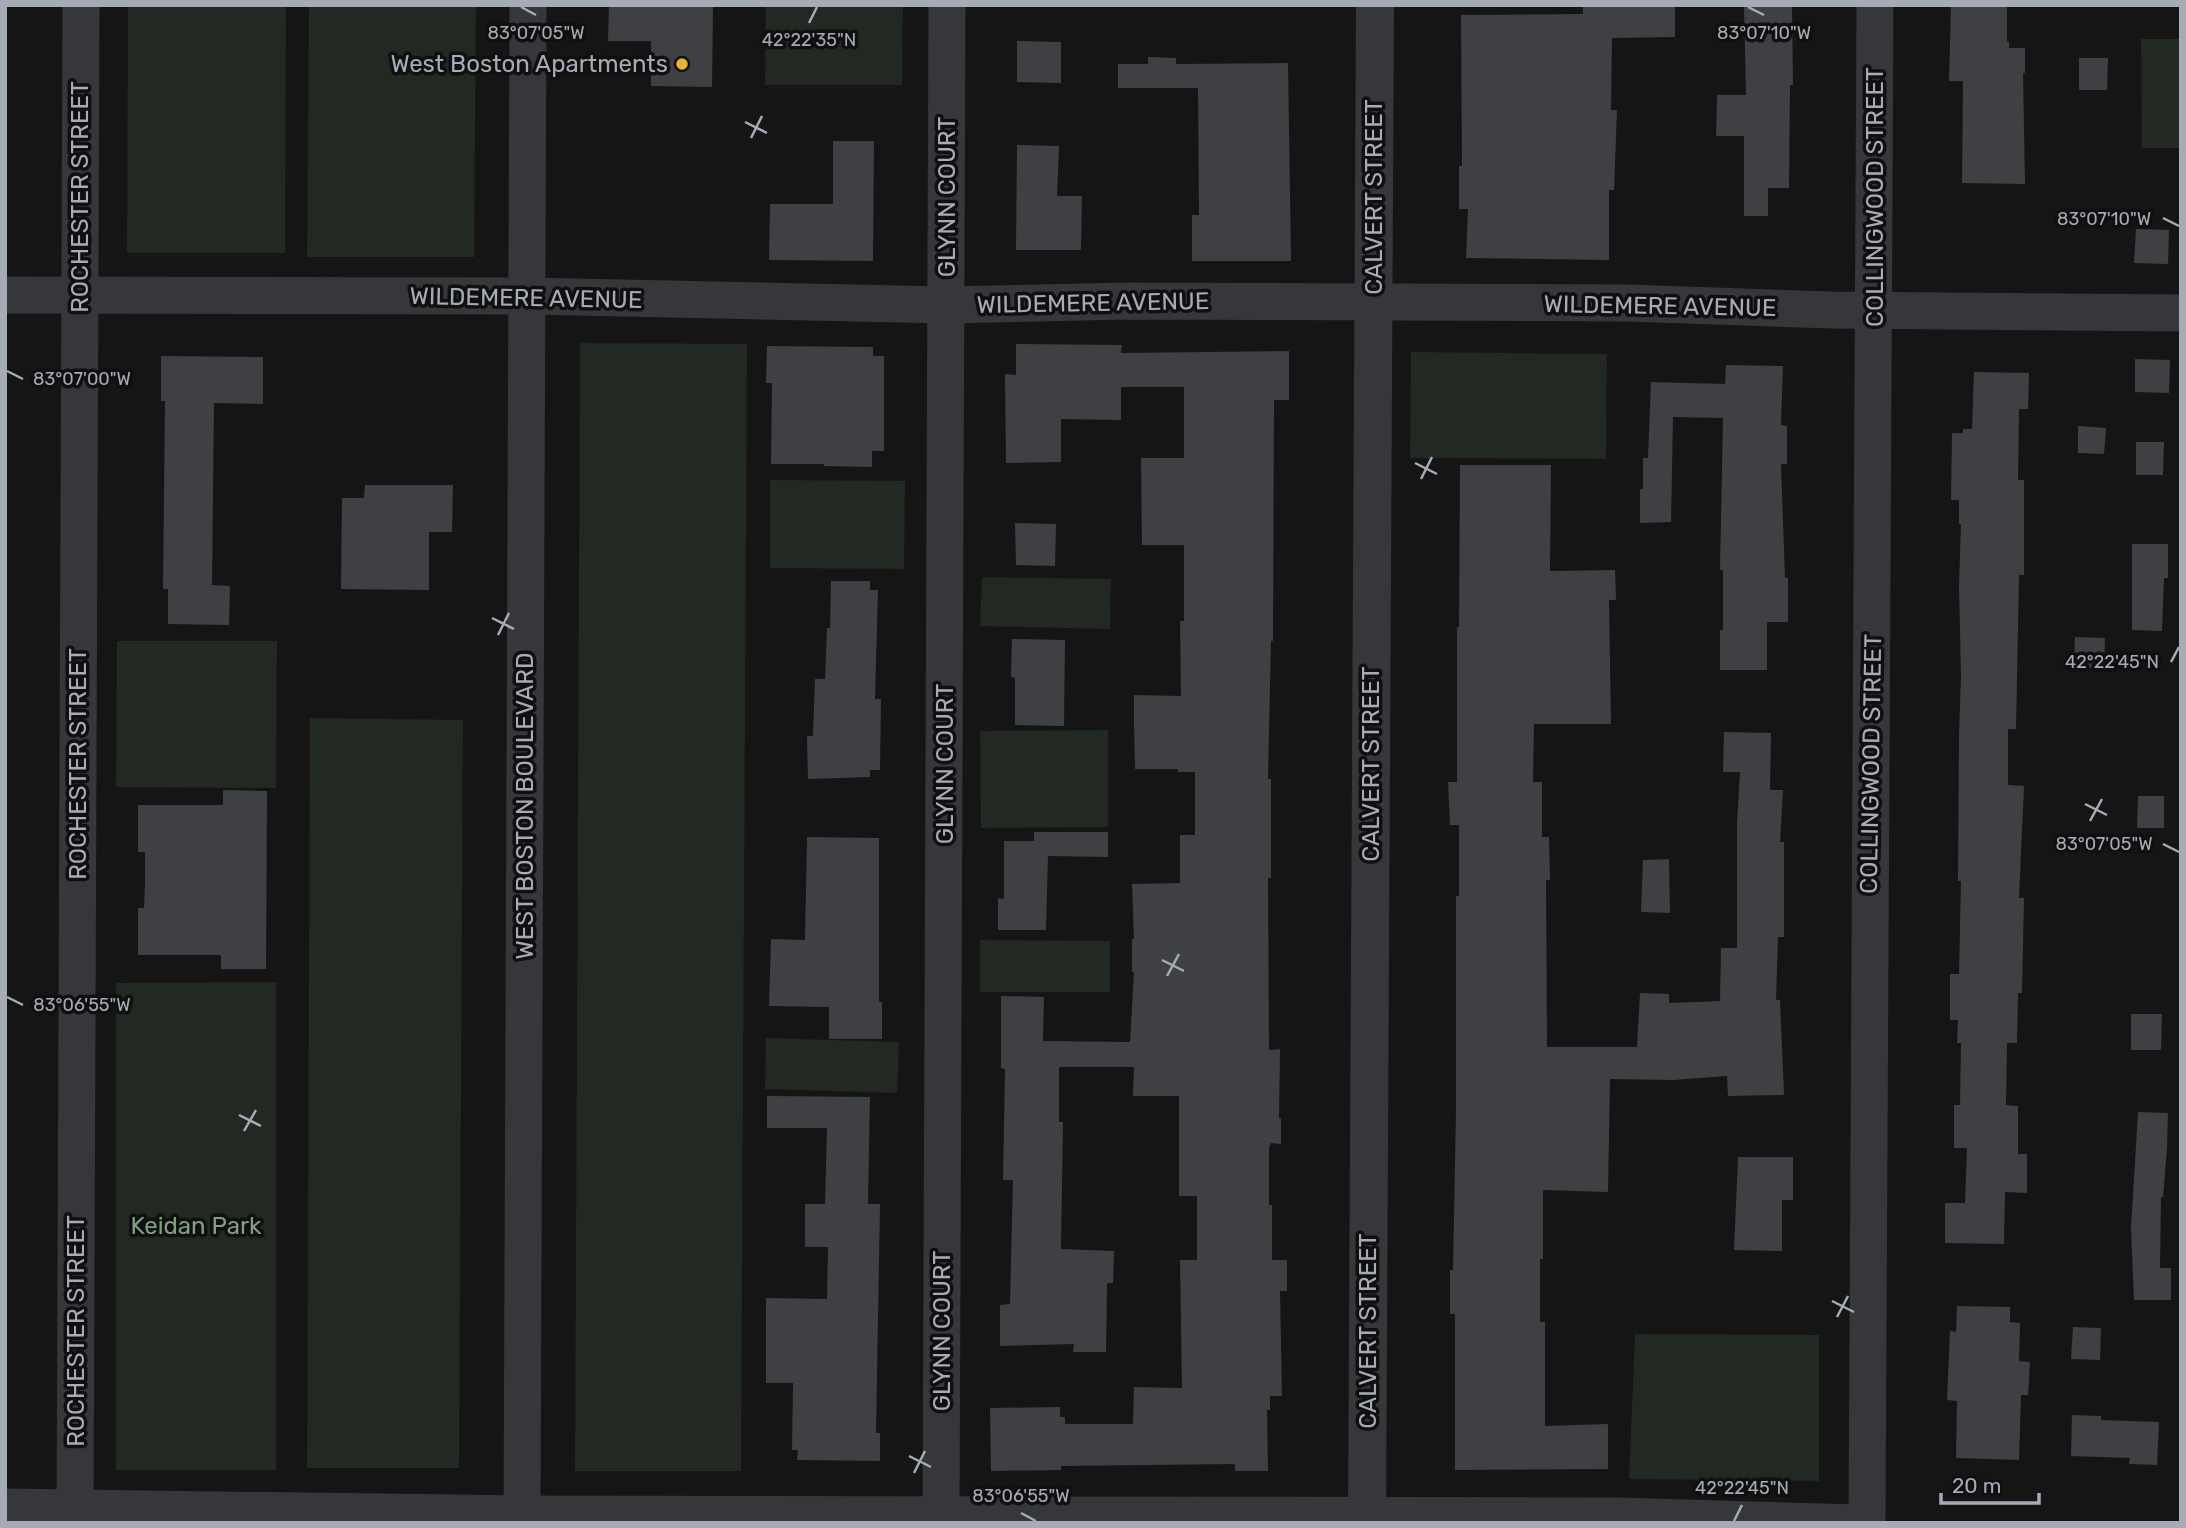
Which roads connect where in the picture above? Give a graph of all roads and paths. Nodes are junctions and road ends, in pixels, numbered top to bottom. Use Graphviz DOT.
graph roads {
  1 [pos="81,5"];
  2 [pos="528,5"];
  3 [pos="947,5"];
  4 [pos="1375,5"];
  5 [pos="1875,5"];
  6 [pos="5,295"];
  7 [pos="80,295"];
  8 [pos="527,296"];
  9 [pos="1373,302"];
  10 [pos="946,305"];
  11 [pos="1875,309"];
  12 [pos="2181,313"];
  13 [pos="5,1507"];
  14 [pos="75,1515"];
  15 [pos="522,1518"];
  16 [pos="940,1519"];
  17 [pos="1367,1519"];
  18 [pos="1857,1523"];
  19 [pos="1867,1523"];
  1 -- 7 [label="street, ROCHESTER STREET"];
  2 -- 8 [label="street, WEST BOSTON BOULEVARD"];
  3 -- 10 [label="street, GLYNN COURT"];
  4 -- 9 [label="street, CALVERT STREET"];
  5 -- 11 [label="street, COLLINGWOOD STREET"];
  6 -- 7 [label="street, WILDEMERE AVENUE"];
  7 -- 8 [label="street, WILDEMERE AVENUE"];
  7 -- 14 [label="street, ROCHESTER STREET"];
  8 -- 10 [label="street, WILDEMERE AVENUE"];
  8 -- 15 [label="street, WEST BOSTON BOULEVARD"];
  9 -- 10 [label="street, WILDEMERE AVENUE"];
  9 -- 11 [label="street, WILDEMERE AVENUE"];
  9 -- 17 [label="street, CALVERT STREET"];
  10 -- 16 [label="street, GLYNN COURT"];
  11 -- 12 [label="street, WILDEMERE AVENUE"];
  11 -- 19 [label="street, COLLINGWOOD STREET"];
  13 -- 14 [label="street"];
  14 -- 15 [label="street"];
  15 -- 16 [label="street"];
  16 -- 17 [label="street"];
  17 -- 18 [label="street"];
}
